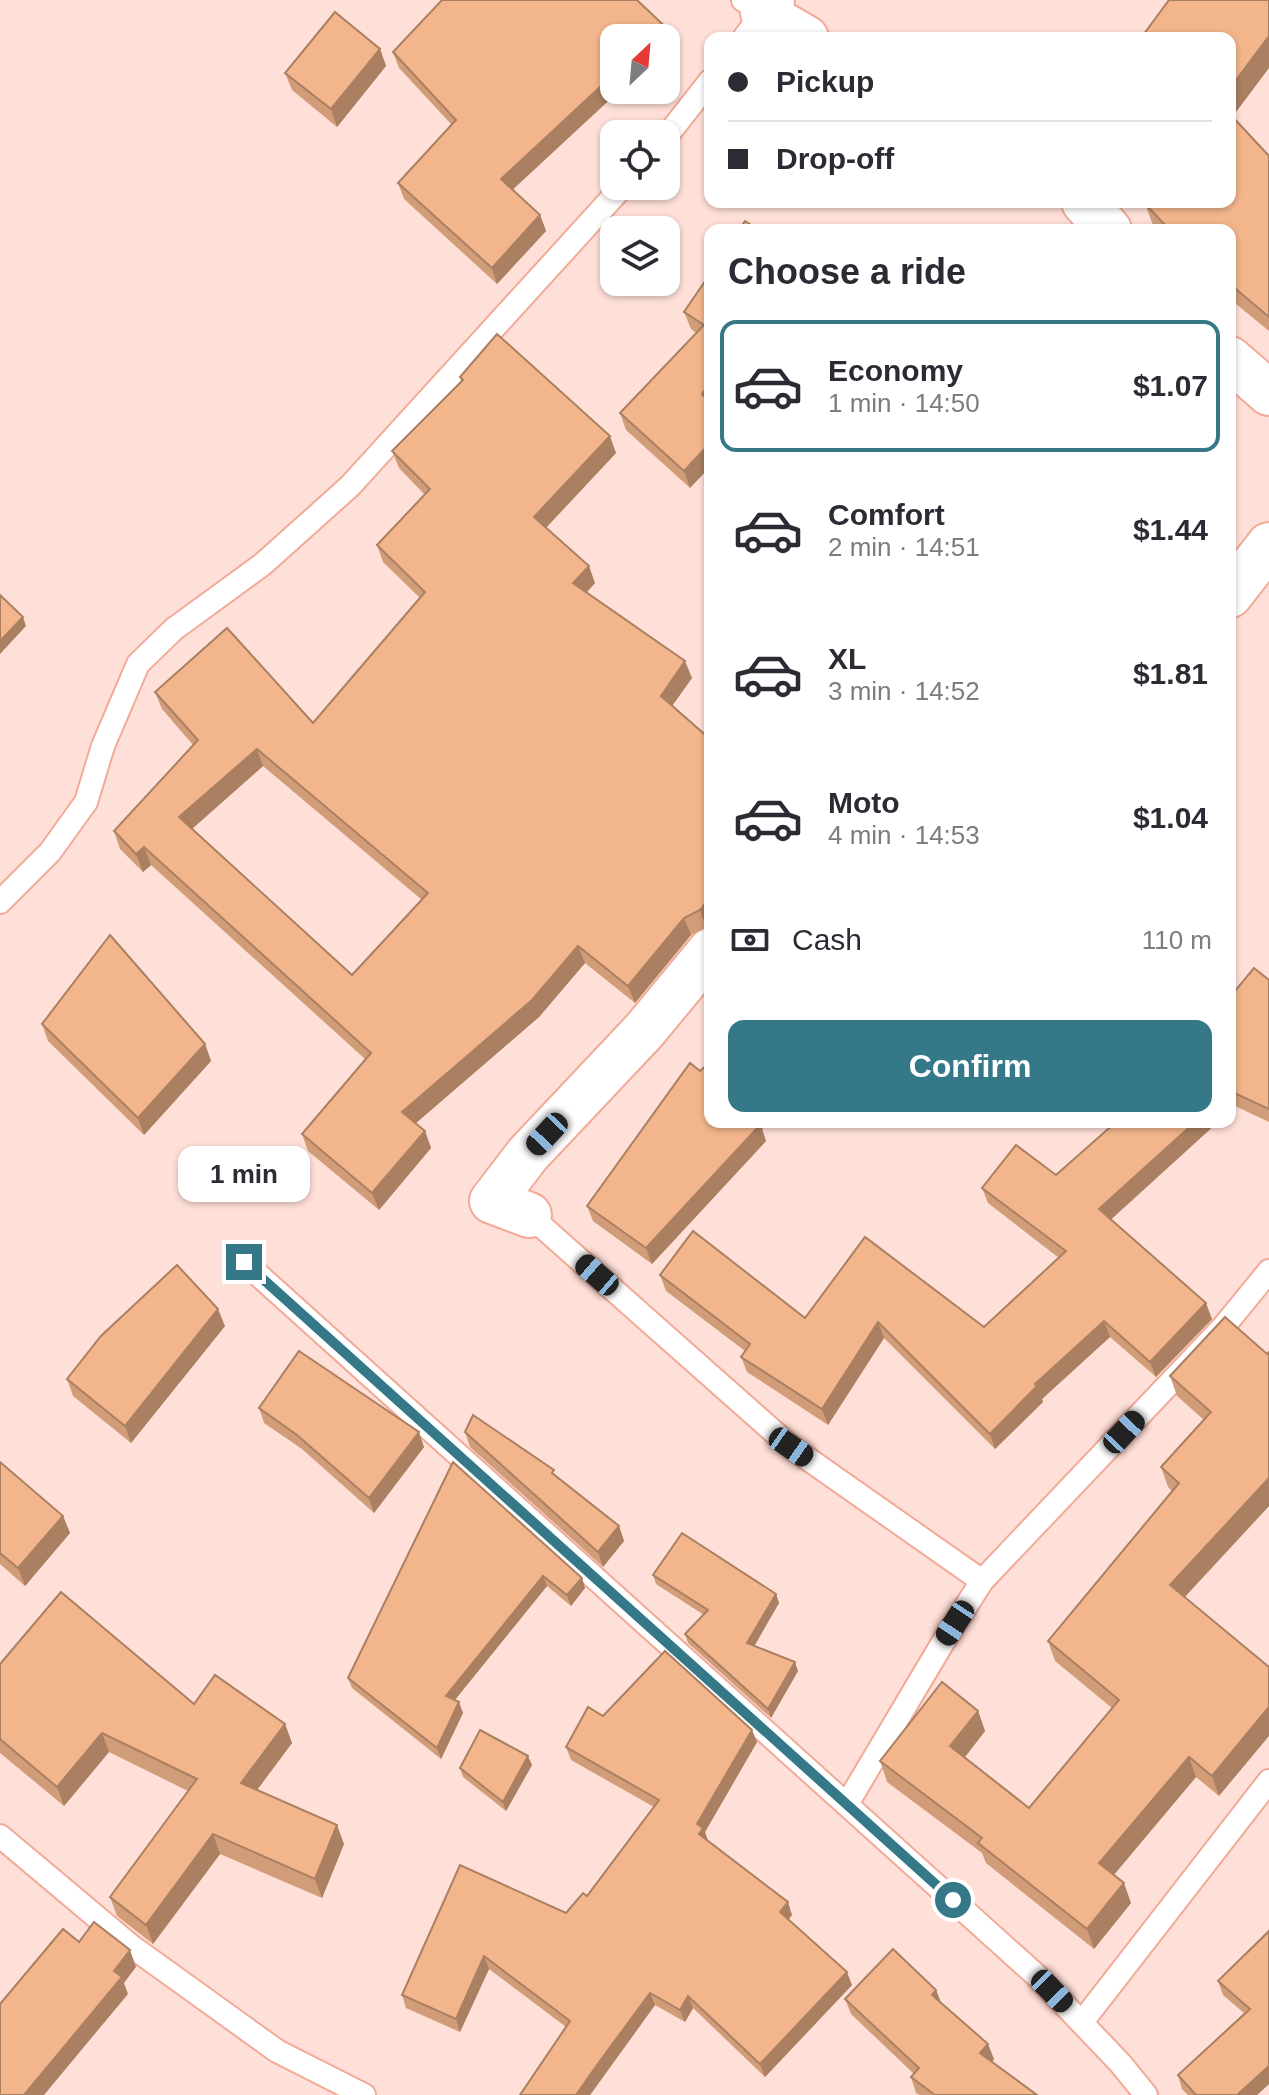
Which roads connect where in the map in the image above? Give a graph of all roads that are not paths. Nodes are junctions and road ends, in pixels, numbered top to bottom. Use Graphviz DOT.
graph roads {
  1 [pos="756,13"];
  2 [pos="794,32"];
  3 [pos="704,89"];
  4 [pos="679,120"];
  5 [pos="610,200"];
  6 [pos="1089,208"];
  7 [pos="1104,224"];
  8 [pos="1236,364"];
  9 [pos="1269,393"];
  10 [pos="1269,545"];
  11 [pos="1236,587"];
  12 [pos="0,902"];
  13 [pos="704,958"];
  14 [pos="529,1215"];
  15 [pos="244,1262"];
  16 [pos="1269,1271"];
  17 [pos="982,1581"];
  18 [pos="1269,1781"];
  19 [pos="847,1804"];
  20 [pos="0,1836"];
  21 [pos="1082,2022"];
  22 [pos="364,2095"];
  23 [pos="1146,2095"];
  1 -- 2 [label="street"];
  3 -- 4 [label="lane"];
  5 -- 12 [label="lane"];
  6 -- 7 [label="street"];
  8 -- 9 [label="street"];
  10 -- 11 [label="street"];
  13 -- 14 [label="street"];
  14 -- 17 [label="lane"];
  15 -- 19 [label="lane"];
  16 -- 17 [label="lane"];
  17 -- 19 [label="lane"];
  18 -- 21 [label="lane"];
  19 -- 21 [label="lane"];
  20 -- 22 [label="lane"];
  21 -- 23 [label="lane"];
}
